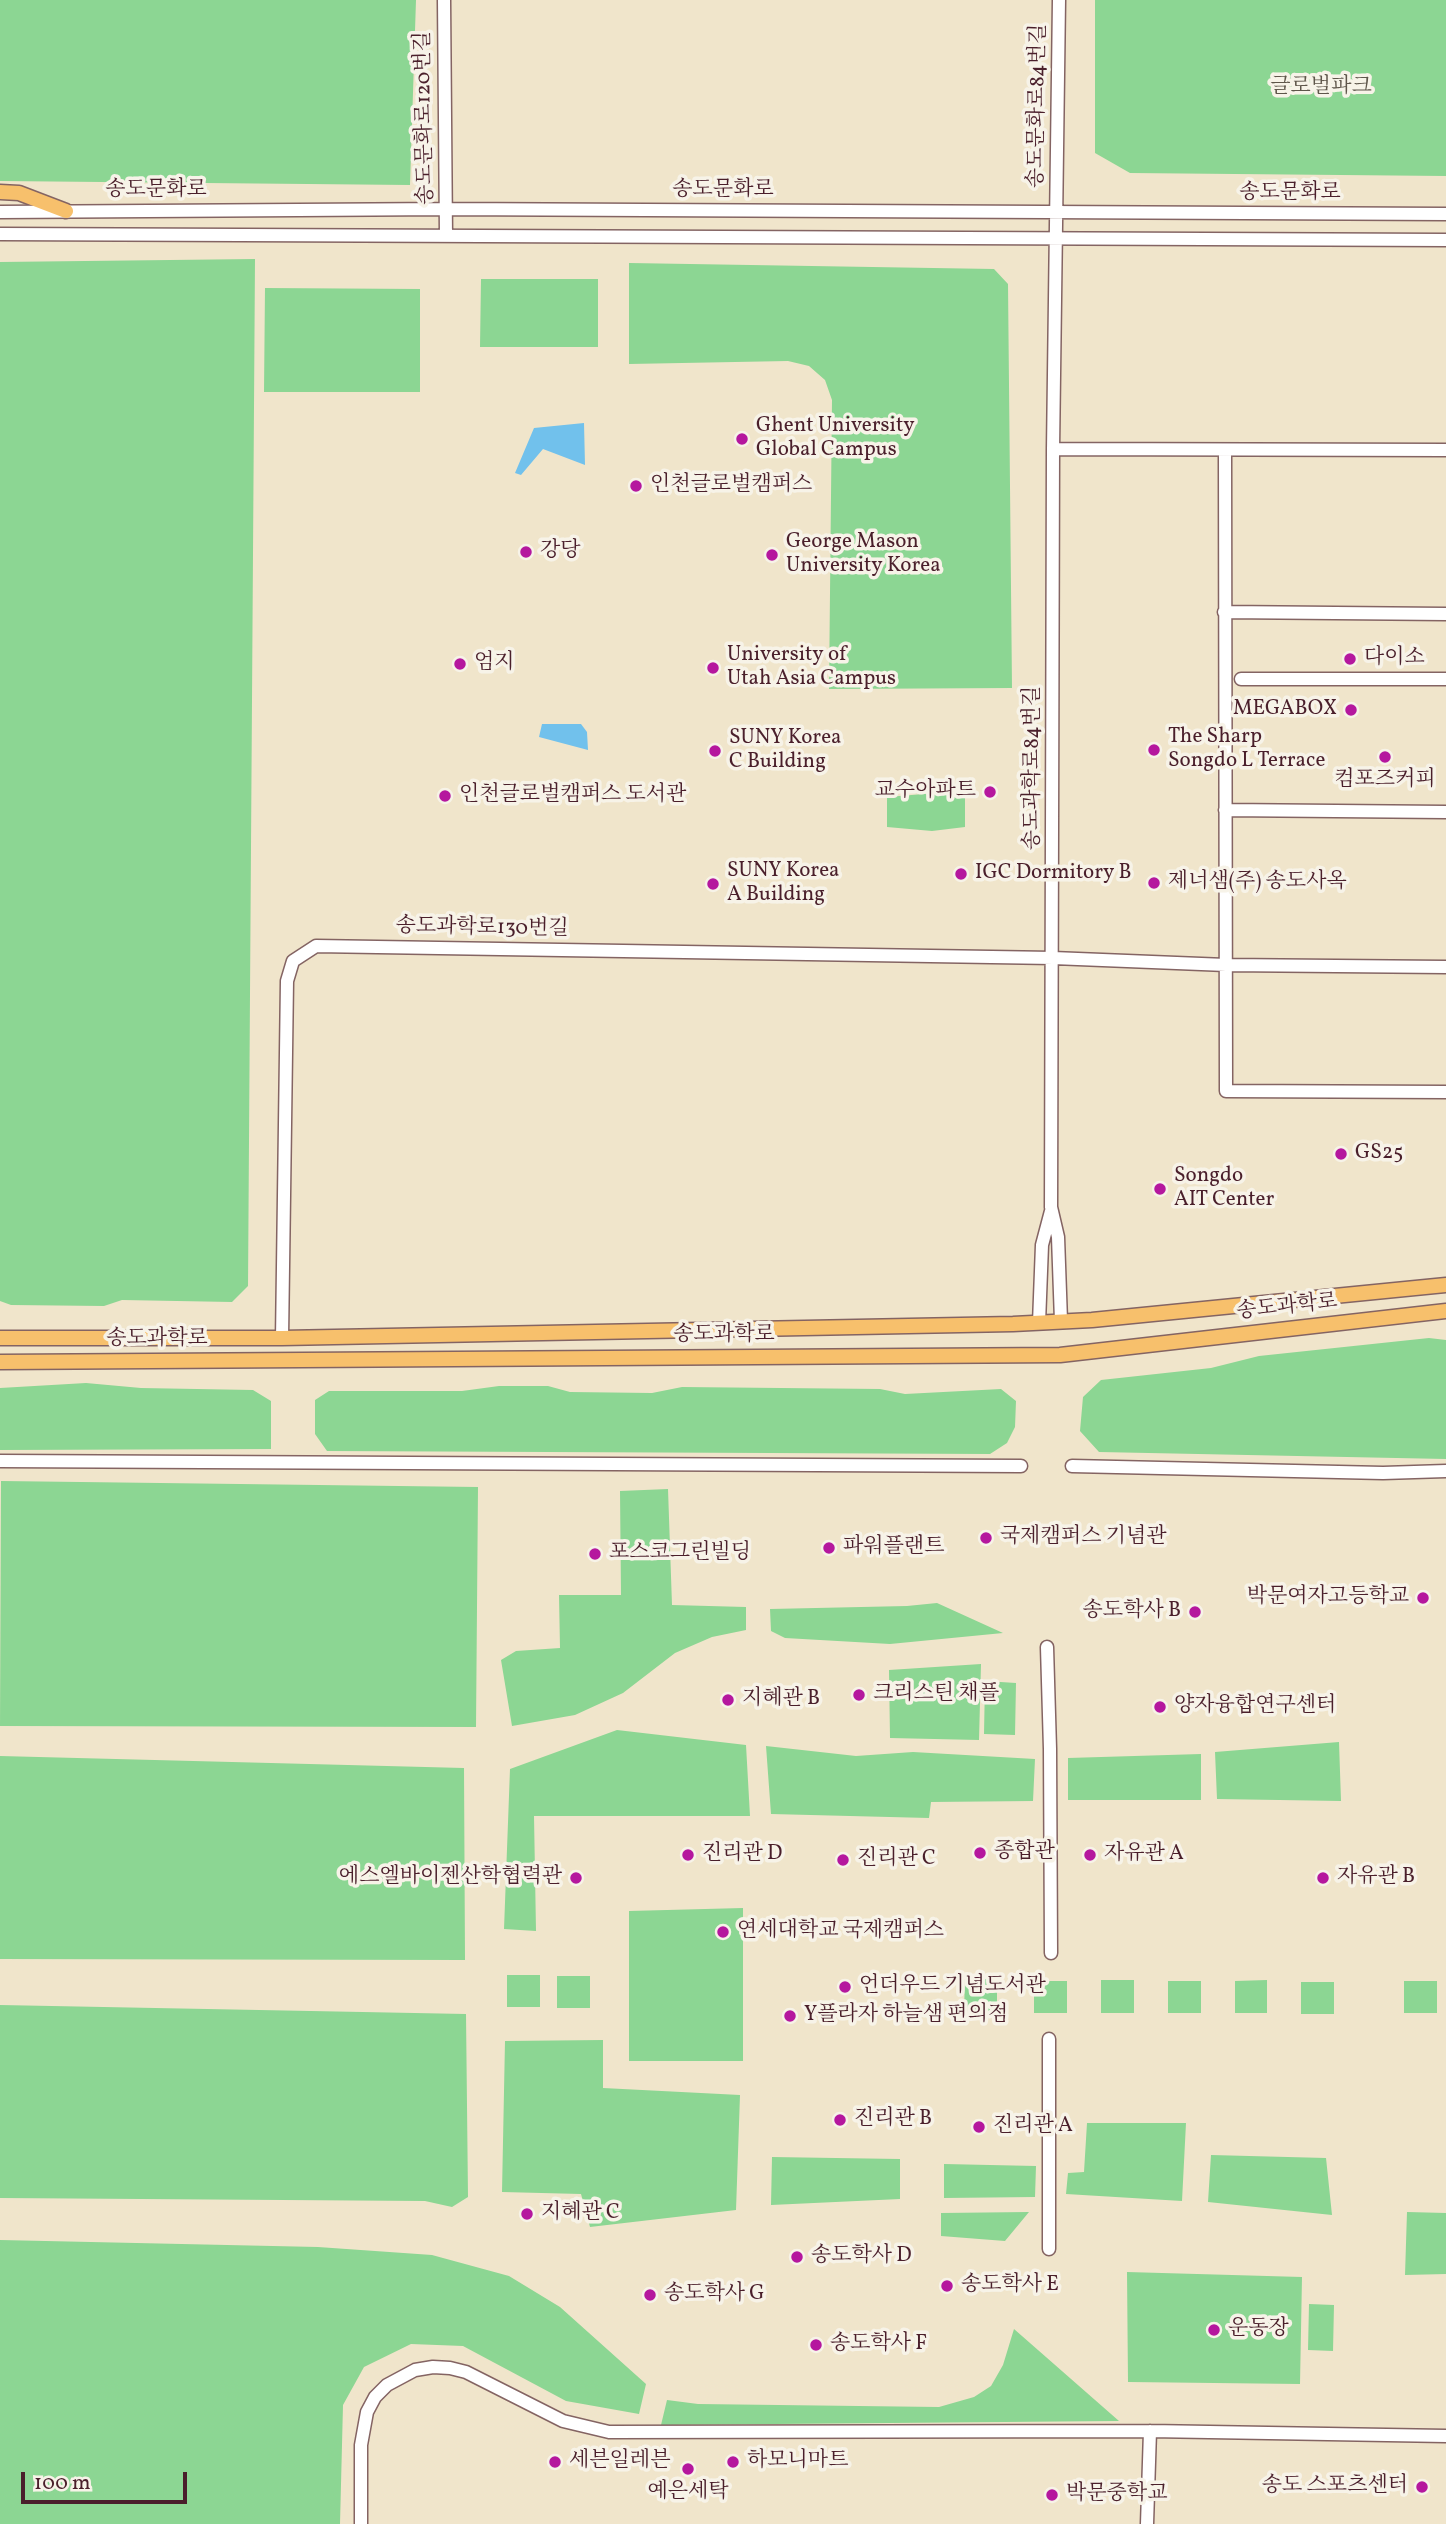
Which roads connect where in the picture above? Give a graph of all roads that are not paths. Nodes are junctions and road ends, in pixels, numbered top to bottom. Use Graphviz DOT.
graph roads {
  1 [pos="444,0"];
  2 [pos="1059,0"];
  3 [pos="0,192"];
  4 [pos="446,209"];
  5 [pos="66,211"];
  6 [pos="0,212"];
  7 [pos="1057,213"];
  8 [pos="1446,214"];
  9 [pos="0,234"];
  10 [pos="446,236"];
  11 [pos="1056,238"];
  12 [pos="1446,240"];
  13 [pos="1053,449"];
  14 [pos="1226,450"];
  15 [pos="1446,450"];
  16 [pos="1224,612"];
  17 [pos="1446,614"];
  18 [pos="1241,679"];
  19 [pos="1446,679"];
  20 [pos="1225,810"];
  21 [pos="1446,812"];
  22 [pos="1053,958"];
  23 [pos="1226,965"];
  24 [pos="1446,967"];
  25 [pos="1446,1092"];
  26 [pos="1051,1207"];
  27 [pos="1446,1285"];
  28 [pos="1446,1311"];
  29 [pos="1061,1321"];
  30 [pos="1039,1323"];
  31 [pos="0,1338"];
  32 [pos="282,1338"];
  33 [pos="0,1362"];
  34 [pos="0,1461"];
  35 [pos="1021,1466"];
  36 [pos="1072,1466"];
  37 [pos="1446,1472"];
  38 [pos="1047,1647"];
  39 [pos="1051,1953"];
  40 [pos="1049,2039"];
  41 [pos="1049,2249"];
  42 [pos="1150,2431"];
  43 [pos="1446,2436"];
  44 [pos="361,2524"];
  45 [pos="1147,2524"];
  1 -- 4 [label="street, 송도문화로120번길"];
  2 -- 7 [label="street, 송도문화로84번길"];
  3 -- 5 [label="main road"];
  4 -- 5 [label="street, 송도문화로"];
  4 -- 7 [label="street, 송도문화로"];
  4 -- 10 [label="street, 송도문화로120번길"];
  5 -- 6 [label="street, 송도문화로"];
  7 -- 8 [label="street, 송도문화로"];
  7 -- 11 [label="street, 송도과학로84번길"];
  9 -- 10 [label="street, 송도문화로"];
  10 -- 11 [label="street, 송도문화로"];
  11 -- 12 [label="street, 송도문화로"];
  11 -- 13 [label="street, 송도과학로84번길"];
  13 -- 14 [label="street"];
  13 -- 22 [label="street, 송도과학로84번길"];
  14 -- 15 [label="street"];
  14 -- 16 [label="street"];
  16 -- 17 [label="street"];
  16 -- 20 [label="street"];
  18 -- 19 [label="street"];
  20 -- 21 [label="street"];
  20 -- 23 [label="street"];
  22 -- 23 [label="street, 송도과학로130번길"];
  22 -- 26 [label="street, 송도과학로84번길"];
  22 -- 32 [label="street, 송도과학로130번길"];
  23 -- 24 [label="street, 송도과학로130번길"];
  23 -- 25 [label="street"];
  26 -- 29 [label="street, 송도과학로84번길"];
  26 -- 30 [label="street"];
  27 -- 29 [label="main road, 송도과학로"];
  28 -- 33 [label="main road, 송도과학로"];
  29 -- 30 [label="main road, 송도과학로"];
  30 -- 32 [label="main road, 송도과학로"];
  31 -- 32 [label="main road, 송도과학로"];
  34 -- 35 [label="street"];
  36 -- 37 [label="street"];
  38 -- 39 [label="street"];
  40 -- 41 [label="street"];
  42 -- 43 [label="street"];
  42 -- 44 [label="street"];
  42 -- 45 [label="street"];
}
